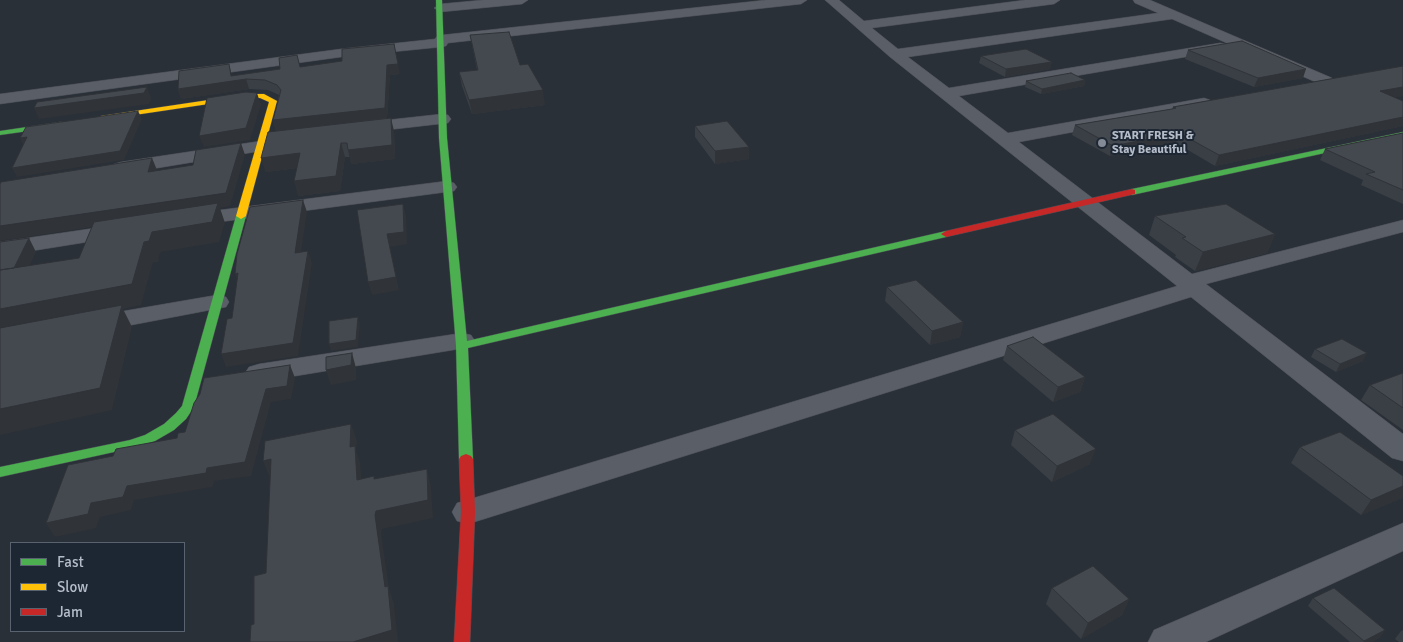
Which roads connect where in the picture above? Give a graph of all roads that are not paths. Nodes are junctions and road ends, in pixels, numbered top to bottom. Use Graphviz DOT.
graph roads {
  1 [pos="522,0"];
  2 [pos="800,0"];
  3 [pos="831,0"];
  4 [pos="1054,0"];
  5 [pos="1139,0"];
  6 [pos="440,4"];
  7 [pos="1173,15"];
  8 [pos="861,25"];
  9 [pos="441,41"];
  10 [pos="1240,44"];
  11 [pos="895,54"];
  12 [pos="1346,78"];
  13 [pos="1326,81"];
  14 [pos="1297,86"];
  15 [pos="947,93"];
  16 [pos="0,99"];
  17 [pos="1219,100"];
  18 [pos="442,119"];
  19 [pos="343,130"];
  20 [pos="0,133"];
  21 [pos="1403,134"];
  22 [pos="283,137"];
  23 [pos="1005,139"];
  24 [pos="262,142"];
  25 [pos="106,171"];
  26 [pos="447,188"];
  27 [pos="1085,202"];
  28 [pos="243,212"];
  29 [pos="1400,229"];
  30 [pos="0,249"];
  31 [pos="1192,285"];
  32 [pos="218,302"];
  33 [pos="76,328"];
  34 [pos="462,344"];
  35 [pos="194,383"];
  36 [pos="1403,450"];
  37 [pos="0,472"];
  38 [pos="468,512"];
  39 [pos="1403,536"];
  40 [pos="462,642"];
  41 [pos="1167,642"];
  1 -- 6 [label="street"];
  2 -- 9 [label="street"];
  3 -- 8 [label="street"];
  4 -- 8 [label="street"];
  5 -- 7 [label="street"];
  6 -- 9 [label="street"];
  7 -- 10 [label="street"];
  7 -- 11 [label="street"];
  8 -- 11 [label="street"];
  9 -- 16 [label="street"];
  9 -- 18 [label="street"];
  10 -- 13 [label="street"];
  10 -- 15 [label="street"];
  11 -- 15 [label="street"];
  12 -- 13 [label="street"];
  13 -- 14 [label="street"];
  15 -- 23 [label="street"];
  17 -- 23 [label="street"];
  18 -- 19 [label="street"];
  18 -- 26 [label="street"];
  20 -- 24 [label="street"];
  21 -- 27 [label="street"];
  22 -- 24 [label="street"];
  23 -- 27 [label="street"];
  24 -- 25 [label="street"];
  24 -- 28 [label="street"];
  26 -- 28 [label="street"];
  26 -- 34 [label="street"];
  27 -- 31 [label="street"];
  27 -- 34 [label="street"];
  28 -- 30 [label="street"];
  28 -- 32 [label="street"];
  29 -- 31 [label="street"];
  31 -- 36 [label="street"];
  31 -- 38 [label="street"];
  32 -- 33 [label="street"];
  32 -- 35 [label="street"];
  34 -- 35 [label="street"];
  34 -- 38 [label="street"];
  35 -- 37 [label="street"];
  38 -- 40 [label="street"];
  39 -- 41 [label="street"];
}
